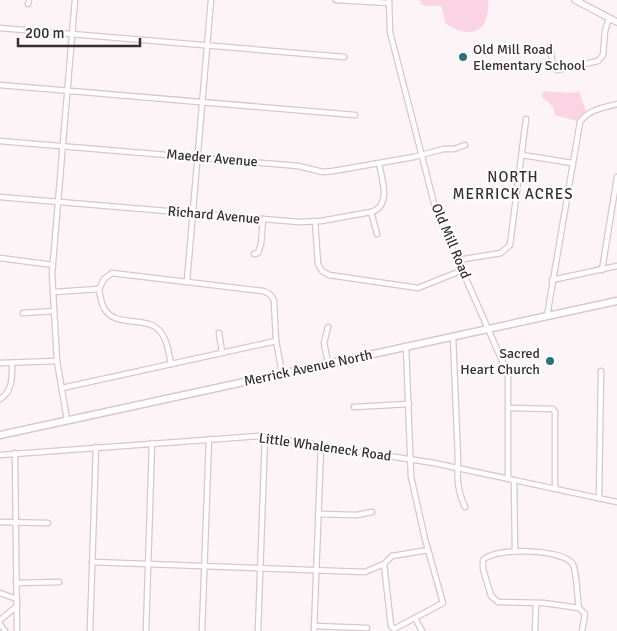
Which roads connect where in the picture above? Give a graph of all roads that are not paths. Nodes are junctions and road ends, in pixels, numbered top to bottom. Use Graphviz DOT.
graph roads {
  1 [pos="75,0"];
  2 [pos="211,0"];
  3 [pos="336,0"];
  4 [pos="575,0"];
  5 [pos="389,2"];
  6 [pos="609,18"];
  7 [pos="617,22"];
  8 [pos="0,28"];
  9 [pos="72,34"];
  10 [pos="207,46"];
  11 [pos="550,47"];
  12 [pos="344,57"];
  13 [pos="0,85"];
  14 [pos="68,90"];
  15 [pos="202,102"];
  16 [pos="617,104"];
  17 [pos="355,115"];
  18 [pos="526,119"];
  19 [pos="0,141"];
  20 [pos="465,145"];
  21 [pos="63,146"];
  22 [pos="421,155"];
  23 [pos="522,155"];
  24 [pos="198,157"];
  25 [pos="572,163"];
  26 [pos="379,164"];
  27 [pos="617,177"];
  28 [pos="0,197"];
  29 [pos="58,202"];
  30 [pos="371,212"];
  31 [pos="193,213"];
  32 [pos="263,219"];
  33 [pos="315,221"];
  34 [pos="377,234"];
  35 [pos="254,254"];
  36 [pos="0,258"];
  37 [pos="458,260"];
  38 [pos="53,265"];
  39 [pos="617,266"];
  40 [pos="463,270"];
  41 [pos="602,270"];
  42 [pos="552,280"];
  43 [pos="187,281"];
  44 [pos="99,289"];
  45 [pos="53,292"];
  46 [pos="617,301"];
  47 [pos="54,312"];
  48 [pos="23,313"];
  49 [pos="547,316"];
  50 [pos="328,327"];
  51 [pos="489,328"];
  52 [pos="219,333"];
  53 [pos="453,336"];
  54 [pos="276,341"];
  55 [pos="406,346"];
  56 [pos="222,352"];
  57 [pos="57,361"];
  58 [pos="328,363"];
  59 [pos="0,364"];
  60 [pos="12,364"];
  61 [pos="171,364"];
  62 [pos="601,371"];
  63 [pos="282,373"];
  64 [pos="62,388"];
  65 [pos="0,399"];
  66 [pos="409,404"];
  67 [pos="354,407"];
  68 [pos="508,408"];
  69 [pos="67,420"];
  70 [pos="0,436"];
  71 [pos="265,437"];
  72 [pos="209,439"];
  73 [pos="152,443"];
  74 [pos="321,446"];
  75 [pos="96,447"];
  76 [pos="15,453"];
  77 [pos="0,455"];
  78 [pos="411,459"];
  79 [pos="457,468"];
  80 [pos="508,479"];
  81 [pos="514,480"];
  82 [pos="554,489"];
  83 [pos="600,498"];
  84 [pos="617,502"];
  85 [pos="465,507"];
  86 [pos="372,512"];
  87 [pos="318,514"];
  88 [pos="0,522"];
  89 [pos="16,522"];
  90 [pos="48,522"];
  91 [pos="428,550"];
  92 [pos="515,551"];
  93 [pos="92,562"];
  94 [pos="148,564"];
  95 [pos="384,564"];
  96 [pos="204,566"];
  97 [pos="260,568"];
  98 [pos="316,570"];
  99 [pos="59,582"];
  100 [pos="16,583"];
  101 [pos="0,593"];
  102 [pos="16,599"];
  103 [pos="536,603"];
  104 [pos="17,606"];
  105 [pos="579,608"];
  106 [pos="415,618"];
  107 [pos="0,622"];
  108 [pos="314,628"];
  109 [pos="367,628"];
  110 [pos="5,631"];
  111 [pos="17,631"];
  112 [pos="90,631"];
  113 [pos="146,631"];
  114 [pos="202,631"];
  115 [pos="258,631"];
  116 [pos="422,631"];
  117 [pos="535,631"];
  118 [pos="582,631"];
  1 -- 9 [label="street"];
  2 -- 10 [label="street"];
  3 -- 5 [label="street"];
  4 -- 6 [label="street"];
  5 -- 22 [label="street, Old Mill Road"];
  6 -- 7 [label="street"];
  6 -- 11 [label="street"];
  8 -- 9 [label="street"];
  9 -- 10 [label="street"];
  9 -- 14 [label="street"];
  10 -- 12 [label="street"];
  10 -- 15 [label="street"];
  13 -- 14 [label="street"];
  14 -- 15 [label="street"];
  14 -- 21 [label="street"];
  15 -- 17 [label="street"];
  15 -- 24 [label="street"];
  16 -- 25 [label="street"];
  18 -- 23 [label="street"];
  19 -- 21 [label="street, Maeder Avenue"];
  20 -- 22 [label="street, Maeder Avenue"];
  21 -- 24 [label="street, Maeder Avenue"];
  21 -- 29 [label="street"];
  22 -- 26 [label="street, Maeder Avenue"];
  22 -- 37 [label="street, Old Mill Road"];
  23 -- 25 [label="street"];
  23 -- 37 [label="street"];
  24 -- 26 [label="street, Maeder Avenue"];
  24 -- 31 [label="street"];
  25 -- 42 [label="street"];
  26 -- 30 [label="street"];
  27 -- 41 [label="street"];
  28 -- 29 [label="street, Richard Avenue"];
  29 -- 31 [label="street, Richard Avenue"];
  29 -- 38 [label="street"];
  30 -- 33 [label="street, Richard Avenue"];
  30 -- 34 [label="street"];
  31 -- 32 [label="street, Richard Avenue"];
  31 -- 43 [label="street"];
  32 -- 33 [label="street, Richard Avenue"];
  32 -- 35 [label="street"];
  33 -- 40 [label="street"];
  36 -- 38 [label="street"];
  37 -- 40 [label="street, Old Mill Road"];
  38 -- 45 [label="street"];
  39 -- 41 [label="street"];
  40 -- 51 [label="street, Old Mill Road"];
  41 -- 42 [label="street"];
  42 -- 49 [label="street"];
  43 -- 44 [label="street"];
  43 -- 54 [label="street"];
  44 -- 45 [label="street"];
  44 -- 61 [label="street"];
  45 -- 47 [label="street"];
  46 -- 49 [label="main road, Merrick Avenue North"];
  47 -- 48 [label="street"];
  47 -- 57 [label="street"];
  49 -- 51 [label="main road, Merrick Avenue North"];
  50 -- 58 [label="street"];
  51 -- 53 [label="main road, Merrick Avenue North"];
  51 -- 68 [label="street, Old Mill Road"];
  52 -- 56 [label="street"];
  53 -- 55 [label="main road, Merrick Avenue North"];
  53 -- 79 [label="street"];
  54 -- 56 [label="street"];
  54 -- 63 [label="street"];
  55 -- 58 [label="main road, Merrick Avenue North"];
  55 -- 66 [label="street"];
  56 -- 61 [label="street"];
  57 -- 60 [label="street"];
  57 -- 64 [label="street"];
  58 -- 63 [label="main road, Merrick Avenue North"];
  59 -- 60 [label="street"];
  60 -- 65 [label="street"];
  61 -- 64 [label="street"];
  62 -- 83 [label="street"];
  63 -- 69 [label="main road, Merrick Avenue North"];
  64 -- 69 [label="street"];
  66 -- 67 [label="street"];
  66 -- 78 [label="street"];
  68 -- 80 [label="street, Old Mill Road"];
  68 -- 82 [label="street"];
  69 -- 70 [label="main road, Merrick Avenue North"];
  71 -- 72 [label="street, Little Whaleneck Road"];
  71 -- 74 [label="street, Little Whaleneck Road"];
  71 -- 97 [label="street"];
  72 -- 73 [label="street, Little Whaleneck Road"];
  72 -- 96 [label="street"];
  73 -- 75 [label="street, Little Whaleneck Road"];
  73 -- 94 [label="street"];
  74 -- 78 [label="street, Little Whaleneck Road"];
  74 -- 87 [label="street"];
  75 -- 76 [label="street, Little Whaleneck Road"];
  75 -- 93 [label="street"];
  76 -- 77 [label="street, Little Whaleneck Road"];
  76 -- 89 [label="street"];
  78 -- 79 [label="street, Little Whaleneck Road"];
  78 -- 91 [label="street"];
  79 -- 80 [label="street, Little Whaleneck Road"];
  79 -- 85 [label="street"];
  80 -- 81 [label="street, Little Whaleneck Road"];
  81 -- 82 [label="street, Little Whaleneck Road"];
  81 -- 92 [label="street"];
  82 -- 83 [label="street, Little Whaleneck Road"];
  83 -- 84 [label="street, Little Whaleneck Road"];
  86 -- 87 [label="street"];
  87 -- 98 [label="street"];
  88 -- 89 [label="street"];
  89 -- 90 [label="street"];
  89 -- 100 [label="street"];
  91 -- 95 [label="street"];
  91 -- 106 [label="street"];
  92 -- 103 [label="street"];
  92 -- 105 [label="street"];
  93 -- 94 [label="street"];
  93 -- 112 [label="street"];
  94 -- 96 [label="street"];
  94 -- 113 [label="street"];
  95 -- 98 [label="street"];
  95 -- 106 [label="street"];
  96 -- 97 [label="street"];
  96 -- 114 [label="street"];
  97 -- 98 [label="street"];
  97 -- 115 [label="street"];
  98 -- 108 [label="street"];
  99 -- 100 [label="street"];
  100 -- 102 [label="street"];
  101 -- 102 [label="street"];
  102 -- 104 [label="street"];
  103 -- 105 [label="street"];
  103 -- 117 [label="street"];
  104 -- 107 [label="street"];
  104 -- 111 [label="street"];
  105 -- 118 [label="street"];
  106 -- 116 [label="street"];
  107 -- 110 [label="street"];
  108 -- 109 [label="street"];
}
